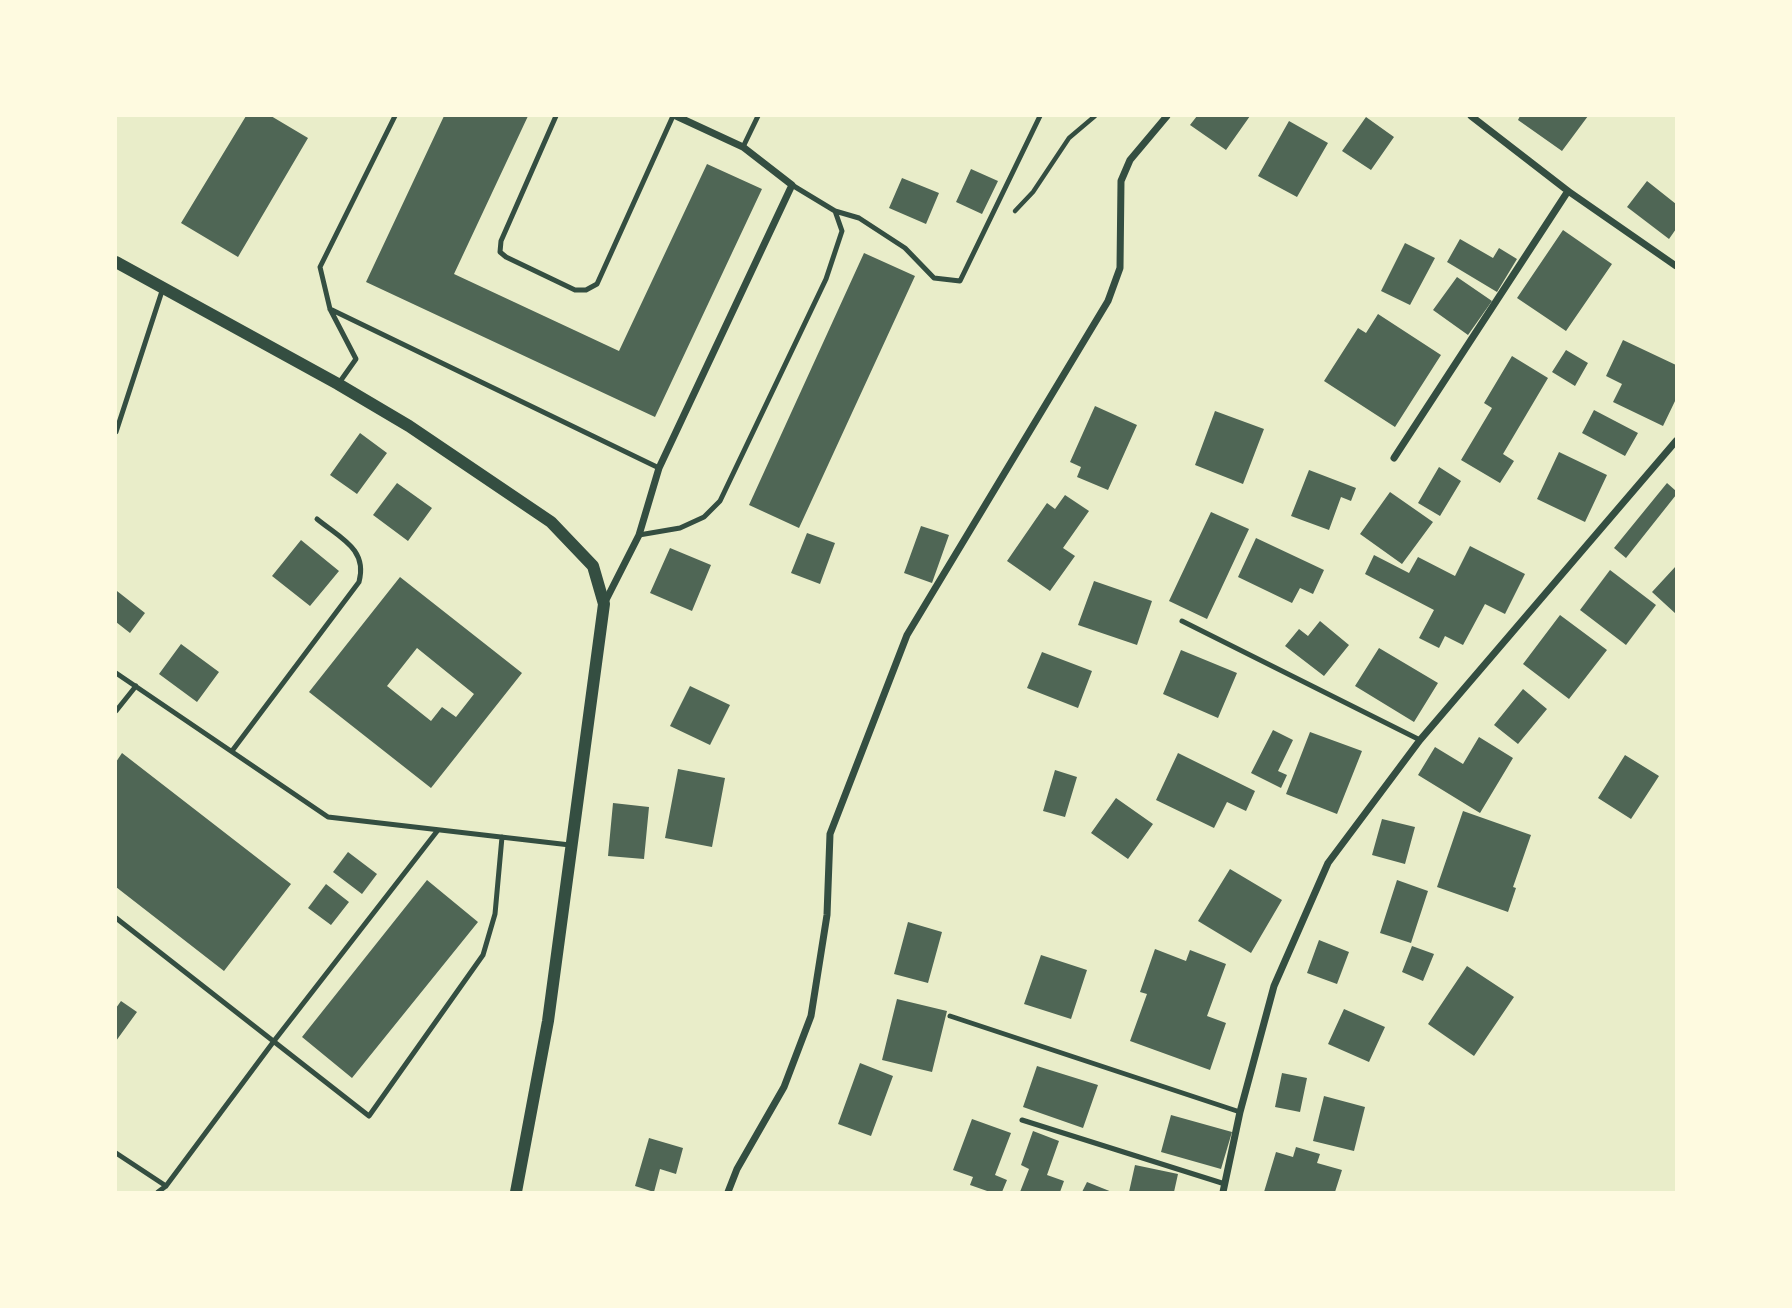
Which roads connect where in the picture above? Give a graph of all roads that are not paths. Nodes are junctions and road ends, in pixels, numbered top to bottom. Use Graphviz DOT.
graph roads {
  1 [pos="395,116"];
  2 [pos="556,116"];
  3 [pos="675,116"];
  4 [pos="758,116"];
  5 [pos="1040,116"];
  6 [pos="1167,116"];
  7 [pos="1471,116"];
  8 [pos="743,147"];
  9 [pos="792,185"];
  10 [pos="1568,191"];
  11 [pos="835,211"];
  12 [pos="116,262"];
  13 [pos="1676,266"];
  14 [pos="163,288"];
  15 [pos="330,309"];
  16 [pos="338,384"];
  17 [pos="116,432"];
  18 [pos="1676,441"];
  19 [pos="1394,458"];
  20 [pos="659,468"];
  21 [pos="317,519"];
  22 [pos="639,535"];
  23 [pos="604,604"];
  24 [pos="1182,621"];
  25 [pos="116,673"];
  26 [pos="136,686"];
  27 [pos="116,711"];
  28 [pos="1420,740"];
  29 [pos="232,751"];
  30 [pos="438,830"];
  31 [pos="502,837"];
  32 [pos="572,846"];
  33 [pos="116,918"];
  34 [pos="950,1016"];
  35 [pos="274,1041"];
  36 [pos="1240,1112"];
  37 [pos="1022,1120"];
  38 [pos="116,1153"];
  39 [pos="1225,1184"];
  40 [pos="166,1186"];
  41 [pos="158,1192"];
  42 [pos="516,1192"];
  43 [pos="728,1192"];
  44 [pos="1223,1192"];
  1 -- 15 [label="lane"];
  2 -- 3 [label="lane"];
  3 -- 8 [label="street"];
  4 -- 8 [label="lane"];
  5 -- 11 [label="lane"];
  6 -- 43 [label="street"];
  7 -- 10 [label="street"];
  8 -- 9 [label="street"];
  9 -- 11 [label="lane"];
  9 -- 20 [label="street"];
  10 -- 13 [label="street"];
  10 -- 19 [label="street"];
  11 -- 22 [label="lane"];
  12 -- 14 [label="street"];
  14 -- 16 [label="street"];
  14 -- 17 [label="lane"];
  15 -- 16 [label="lane"];
  15 -- 20 [label="lane"];
  16 -- 23 [label="street"];
  18 -- 28 [label="street"];
  20 -- 22 [label="street"];
  21 -- 29 [label="lane"];
  22 -- 23 [label="street"];
  23 -- 32 [label="street"];
  24 -- 28 [label="lane"];
  25 -- 26 [label="lane"];
  26 -- 27 [label="lane"];
  26 -- 29 [label="lane"];
  28 -- 36 [label="street"];
  29 -- 30 [label="lane"];
  30 -- 31 [label="lane"];
  30 -- 35 [label="lane"];
  31 -- 32 [label="lane"];
  31 -- 35 [label="lane"];
  32 -- 42 [label="street"];
  33 -- 35 [label="lane"];
  34 -- 36 [label="lane"];
  35 -- 40 [label="lane"];
  36 -- 39 [label="street"];
  37 -- 39 [label="lane"];
  38 -- 40 [label="lane"];
  39 -- 44 [label="street"];
  40 -- 41 [label="lane"];
}
